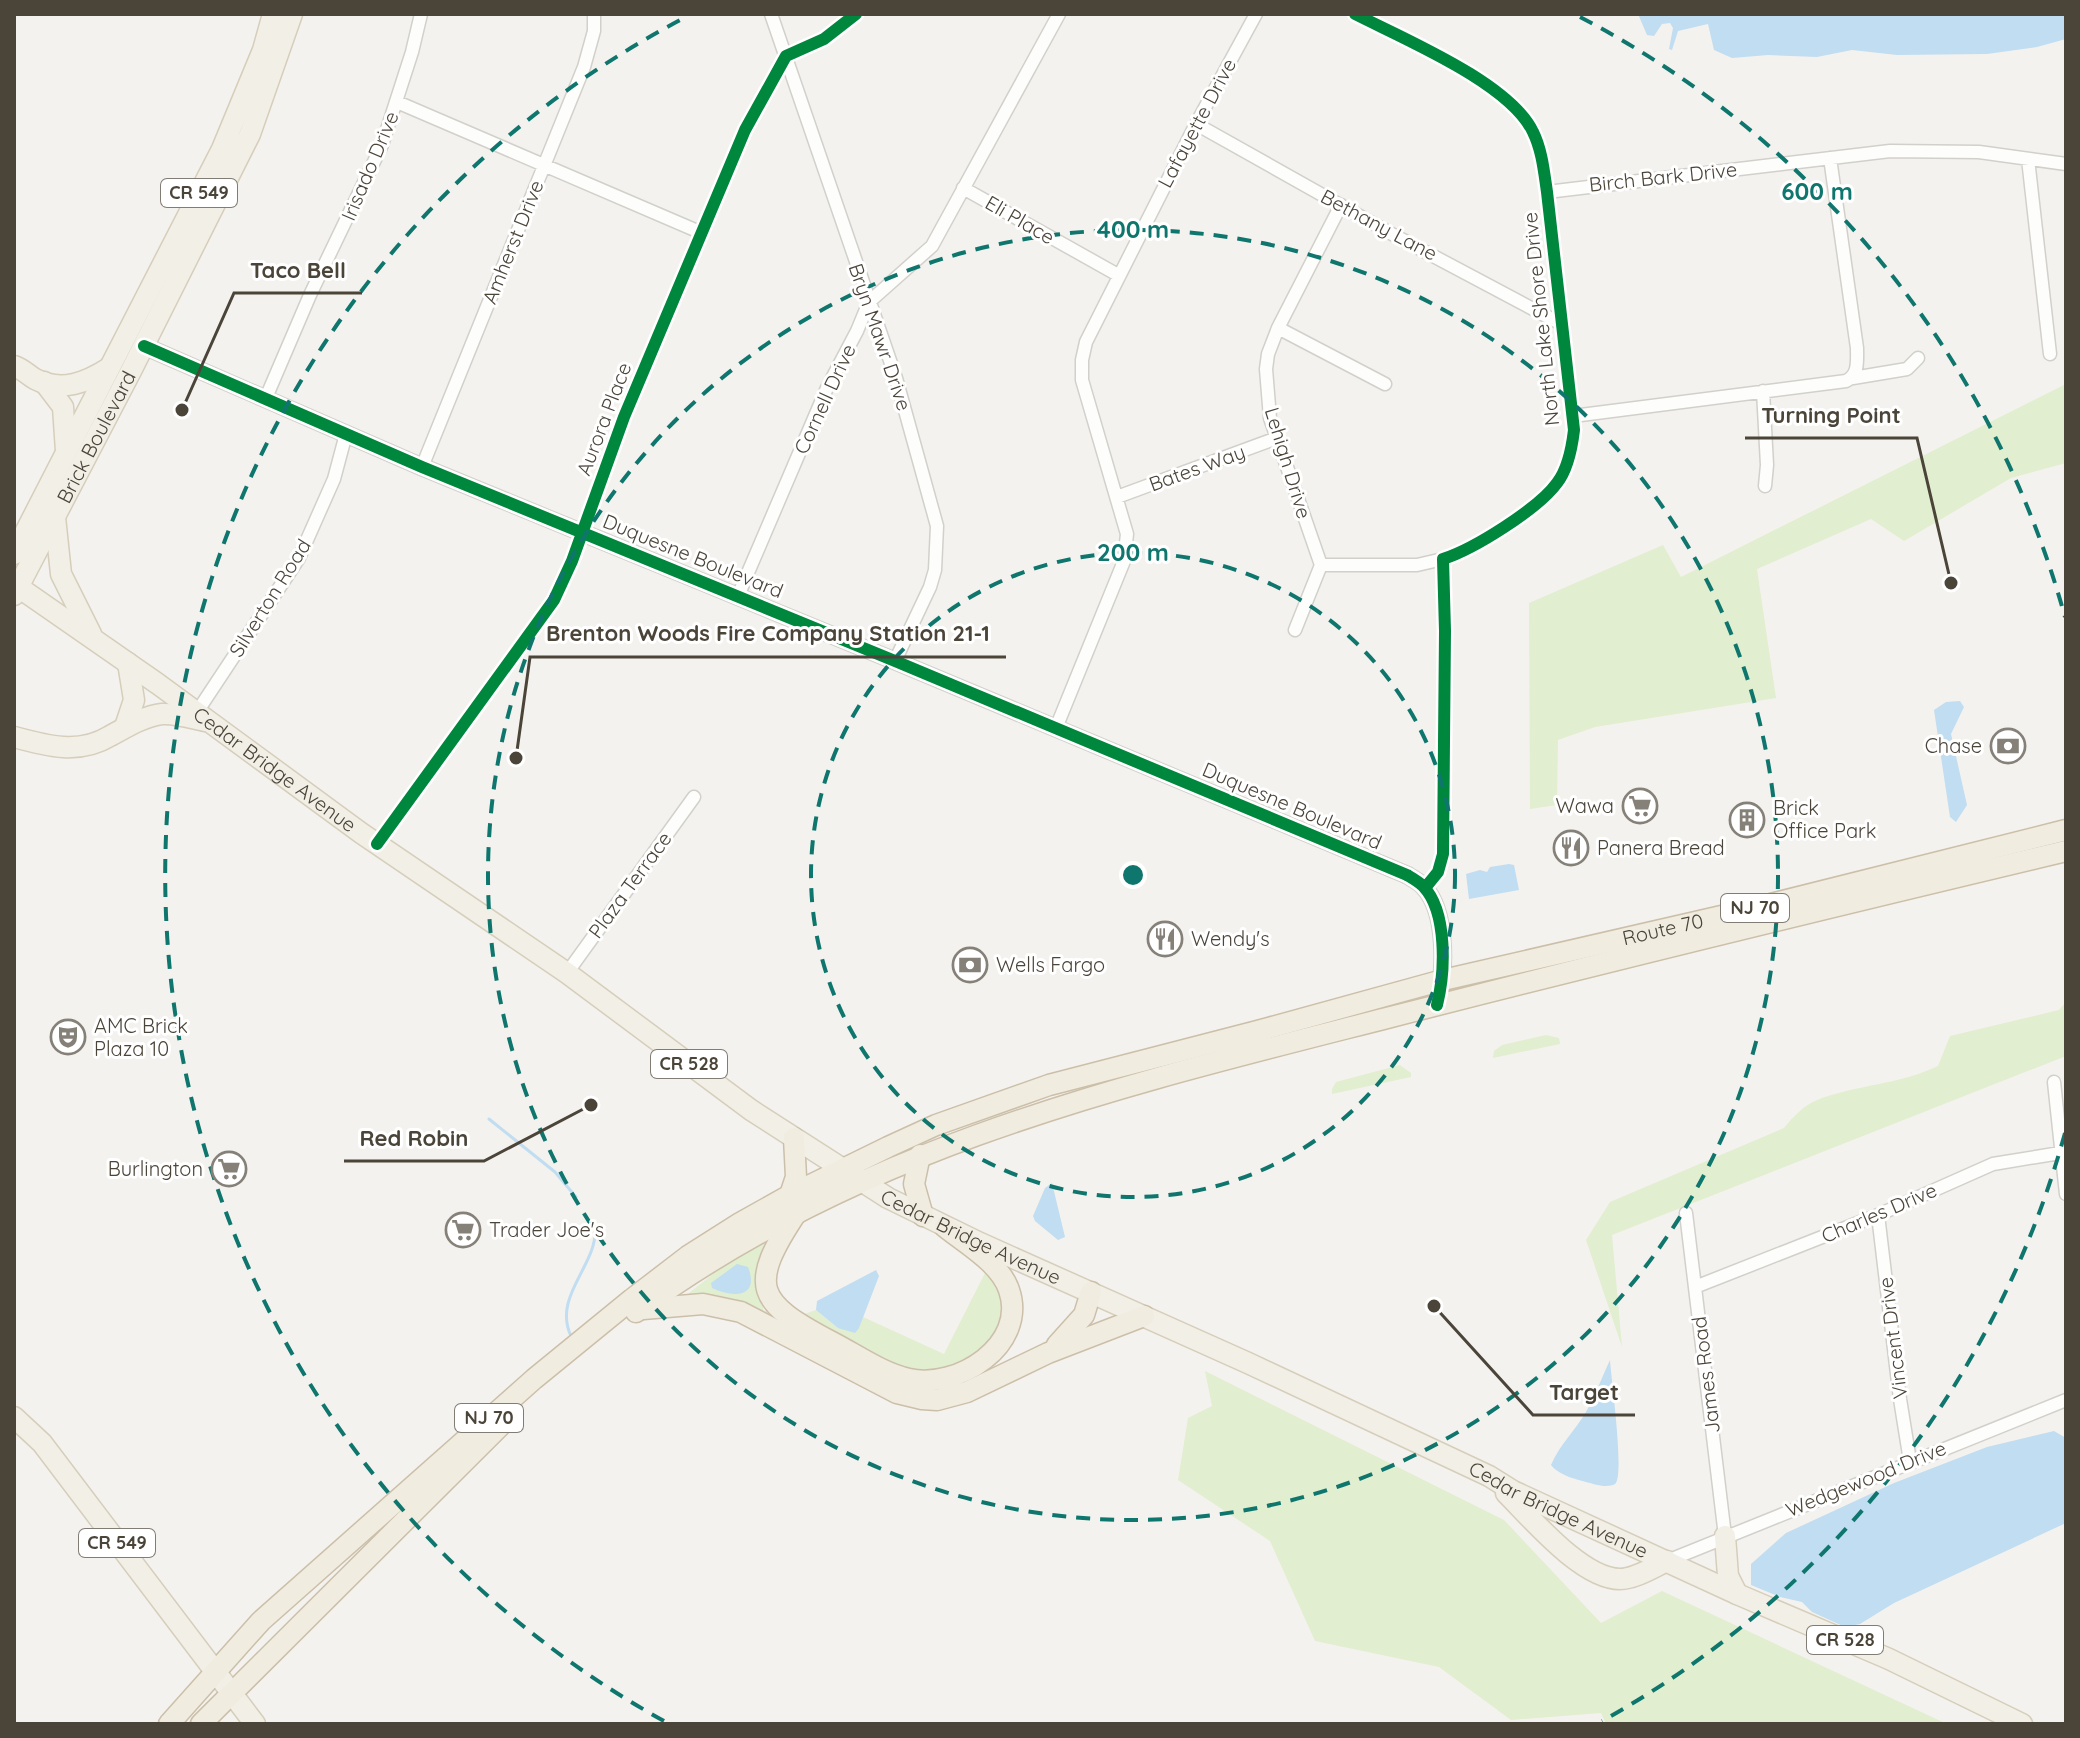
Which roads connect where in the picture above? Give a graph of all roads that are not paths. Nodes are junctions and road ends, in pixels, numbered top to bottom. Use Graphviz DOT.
graph roads {
  1 [pos="273,14"];
  2 [pos="292,14"];
  3 [pos="421,14"];
  4 [pos="594,14"];
  5 [pos="771,14"];
  6 [pos="856,14"];
  7 [pos="1059,14"];
  8 [pos="1256,14"];
  9 [pos="1355,14"];
  10 [pos="786,56"];
  11 [pos="397,102"];
  12 [pos="1196,124"];
  13 [pos="1830,158"];
  14 [pos="2028,159"];
  15 [pos="2066,164"];
  16 [pos="543,166"];
  17 [pos="963,188"];
  18 [pos="1547,192"];
  19 [pos="1341,205"];
  20 [pos="702,233"];
  21 [pos="1118,275"];
  22 [pos="869,302"];
  23 [pos="1563,325"];
  24 [pos="1278,328"];
  25 [pos="144,346"];
  26 [pos="2050,354"];
  27 [pos="1918,358"];
  28 [pos="14,366"];
  29 [pos="112,366"];
  30 [pos="1853,378"];
  31 [pos="30,380"];
  32 [pos="1385,384"];
  33 [pos="1763,391"];
  34 [pos="265,400"];
  35 [pos="1573,416"];
  36 [pos="346,434"];
  37 [pos="1277,438"];
  38 [pos="66,455"];
  39 [pos="422,467"];
  40 [pos="1765,486"];
  41 [pos="1117,497"];
  42 [pos="55,516"];
  43 [pos="582,533"];
  44 [pos="14,554"];
  45 [pos="1443,559"];
  46 [pos="1321,565"];
  47 [pos="15,588"];
  48 [pos="738,596"];
  49 [pos="1295,630"];
  50 [pos="92,638"];
  51 [pos="895,661"];
  52 [pos="128,663"];
  53 [pos="203,717"];
  54 [pos="125,727"];
  55 [pos="1056,728"];
  56 [pos="14,737"];
  57 [pos="694,797"];
  58 [pos="2066,830"];
  59 [pos="377,844"];
  60 [pos="2066,851"];
  61 [pos="1425,888"];
  62 [pos="567,973"];
  63 [pos="1443,980"];
  64 [pos="1437,1005"];
  65 [pos="2054,1082"];
  66 [pos="794,1138"];
  67 [pos="2064,1153"];
  68 [pos="920,1155"];
  69 [pos="843,1169"];
  70 [pos="862,1181"];
  71 [pos="2066,1194"];
  72 [pos="794,1203"];
  73 [pos="1686,1213"];
  74 [pos="1878,1215"];
  75 [pos="923,1216"];
  76 [pos="945,1227"];
  77 [pos="1695,1287"];
  78 [pos="1091,1292"];
  79 [pos="639,1309"];
  80 [pos="1144,1316"];
  81 [pos="1048,1353"];
  82 [pos="2066,1400"];
  83 [pos="14,1417"];
  84 [pos="1910,1461"];
  85 [pos="1489,1476"];
  86 [pos="1725,1536"];
  87 [pos="1667,1561"];
  88 [pos="1737,1594"];
  89 [pos="215,1674"];
  90 [pos="231,1693"];
  91 [pos="169,1724"];
  92 [pos="201,1724"];
  93 [pos="255,1724"];
  94 [pos="2022,1724"];
  1 -- 29 [label="main road, Brick Boulevard / CR 549"];
  2 -- 25 [label="main road, Brick Boulevard / CR 549"];
  3 -- 11 [label="street, Irisado Drive"];
  4 -- 16 [label="street, Amherst Drive"];
  5 -- 10 [label="street, Bryn Mawr Drive"];
  6 -- 10 [label="street"];
  7 -- 17 [label="street, Cornell Drive"];
  8 -- 12 [label="street, Lafayette Drive"];
  9 -- 18 [label="street, North Lake Shore Drive"];
  10 -- 20 [label="street, Aurora Place"];
  10 -- 22 [label="street, Bryn Mawr Drive"];
  11 -- 16 [label="street"];
  11 -- 34 [label="street, Irisado Drive"];
  12 -- 19 [label="street, Bethany Lane"];
  12 -- 21 [label="street, Lafayette Drive"];
  13 -- 14 [label="street, Birch Bark Drive"];
  13 -- 18 [label="street, Birch Bark Drive"];
  13 -- 30 [label="street"];
  14 -- 15 [label="street, Birch Bark Drive"];
  14 -- 26 [label="street"];
  16 -- 20 [label="street"];
  16 -- 39 [label="street, Amherst Drive"];
  17 -- 21 [label="street, Eli Place"];
  17 -- 22 [label="street, Cornell Drive"];
  18 -- 23 [label="street, North Lake Shore Drive"];
  19 -- 23 [label="street, Bethany Lane"];
  19 -- 24 [label="street, Lehigh Drive"];
  20 -- 43 [label="street, Aurora Place"];
  21 -- 41 [label="street, Lafayette Drive"];
  22 -- 48 [label="street, Cornell Drive"];
  22 -- 51 [label="street, Bryn Mawr Drive"];
  23 -- 35 [label="street, North Lake Shore Drive"];
  24 -- 32 [label="street"];
  24 -- 37 [label="street, Lehigh Drive"];
  25 -- 34 [label="street, Duquesne Boulevard"];
  25 -- 42 [label="main road, Brick Boulevard / CR 549"];
  27 -- 30 [label="street"];
  28 -- 31 [label="main road"];
  29 -- 31 [label="main road"];
  29 -- 38 [label="main road, Brick Boulevard / CR 549"];
  30 -- 33 [label="street"];
  31 -- 38 [label="main road"];
  33 -- 35 [label="street"];
  33 -- 40 [label="street"];
  34 -- 36 [label="street, Duquesne Boulevard"];
  35 -- 45 [label="street, North Lake Shore Drive"];
  36 -- 39 [label="street, Duquesne Boulevard"];
  36 -- 53 [label="street, Silverton Road"];
  37 -- 41 [label="street, Bates Way"];
  37 -- 46 [label="street, Lehigh Drive"];
  38 -- 44 [label="main road, Brick Boulevard / CR 549"];
  39 -- 43 [label="street, Duquesne Boulevard"];
  41 -- 55 [label="street, Lafayette Drive"];
  42 -- 47 [label="main road, Brick Boulevard / CR 549"];
  42 -- 50 [label="main road"];
  43 -- 48 [label="street, Duquesne Boulevard"];
  43 -- 59 [label="street, Aurora Place"];
  45 -- 46 [label="street"];
  45 -- 61 [label="street"];
  46 -- 49 [label="street"];
  47 -- 50 [label="main road, Cedar Bridge Avenue / CR 528"];
  48 -- 51 [label="street, Duquesne Boulevard"];
  50 -- 52 [label="main road, Cedar Bridge Avenue / CR 528"];
  51 -- 55 [label="street, Duquesne Boulevard"];
  52 -- 53 [label="main road, Cedar Bridge Avenue / CR 528"];
  52 -- 54 [label="main road"];
  53 -- 54 [label="main road"];
  53 -- 59 [label="main road, Cedar Bridge Avenue / CR 528"];
  54 -- 56 [label="main road"];
  55 -- 61 [label="street, Duquesne Boulevard"];
  57 -- 62 [label="street, Plaza Terrace"];
  58 -- 63 [label="highway, Route 70 / NJ 70"];
  59 -- 62 [label="main road, Cedar Bridge Avenue / CR 528"];
  60 -- 64 [label="highway, Route 70 / NJ 70"];
  61 -- 63 [label="street"];
  62 -- 66 [label="main road, Cedar Bridge Avenue / CR 528"];
  63 -- 64 [label="street"];
  63 -- 69 [label="highway, NJ 70"];
  64 -- 68 [label="highway, NJ 70"];
  65 -- 67 [label="street"];
  66 -- 69 [label="main road, Cedar Bridge Avenue / CR 528"];
  66 -- 72 [label="highway"];
  67 -- 71 [label="street"];
  67 -- 74 [label="street, Charles Drive"];
  68 -- 70 [label="highway, NJ 70"];
  68 -- 75 [label="highway"];
  69 -- 70 [label="main road, Cedar Bridge Avenue / CR 528"];
  69 -- 72 [label="highway, NJ 70"];
  70 -- 72 [label="highway, NJ 70"];
  70 -- 75 [label="main road, Cedar Bridge Avenue / CR 528"];
  72 -- 76 [label="highway"];
  72 -- 79 [label="highway, NJ 70"];
  72 -- 89 [label="highway, NJ 70"];
  73 -- 77 [label="street, James Road"];
  74 -- 77 [label="street, Charles Drive"];
  74 -- 84 [label="street, Vincent Drive"];
  75 -- 76 [label="main road, Cedar Bridge Avenue / CR 528"];
  76 -- 78 [label="main road, Cedar Bridge Avenue / CR 528"];
  77 -- 86 [label="street, James Road"];
  78 -- 80 [label="main road, Cedar Bridge Avenue / CR 528"];
  78 -- 81 [label="highway"];
  79 -- 81 [label="highway"];
  79 -- 90 [label="highway, NJ 70"];
  80 -- 81 [label="highway"];
  80 -- 85 [label="main road, Cedar Bridge Avenue / CR 528"];
  82 -- 84 [label="street, Wedgewood Drive"];
  83 -- 89 [label="main road, CR 549"];
  84 -- 86 [label="street, Wedgewood Drive"];
  85 -- 87 [label="main road, Cedar Bridge Avenue / CR 528"];
  85 -- 87 [label="main road"];
  86 -- 87 [label="street, Wedgewood Drive"];
  86 -- 88 [label="main road"];
  87 -- 88 [label="main road, Cedar Bridge Avenue / CR 528"];
  88 -- 94 [label="main road, Cedar Bridge Avenue / CR 528"];
  89 -- 90 [label="main road, CR 549"];
  89 -- 91 [label="highway, NJ 70"];
  90 -- 92 [label="highway, NJ 70"];
  90 -- 93 [label="main road, CR 549"];
}
